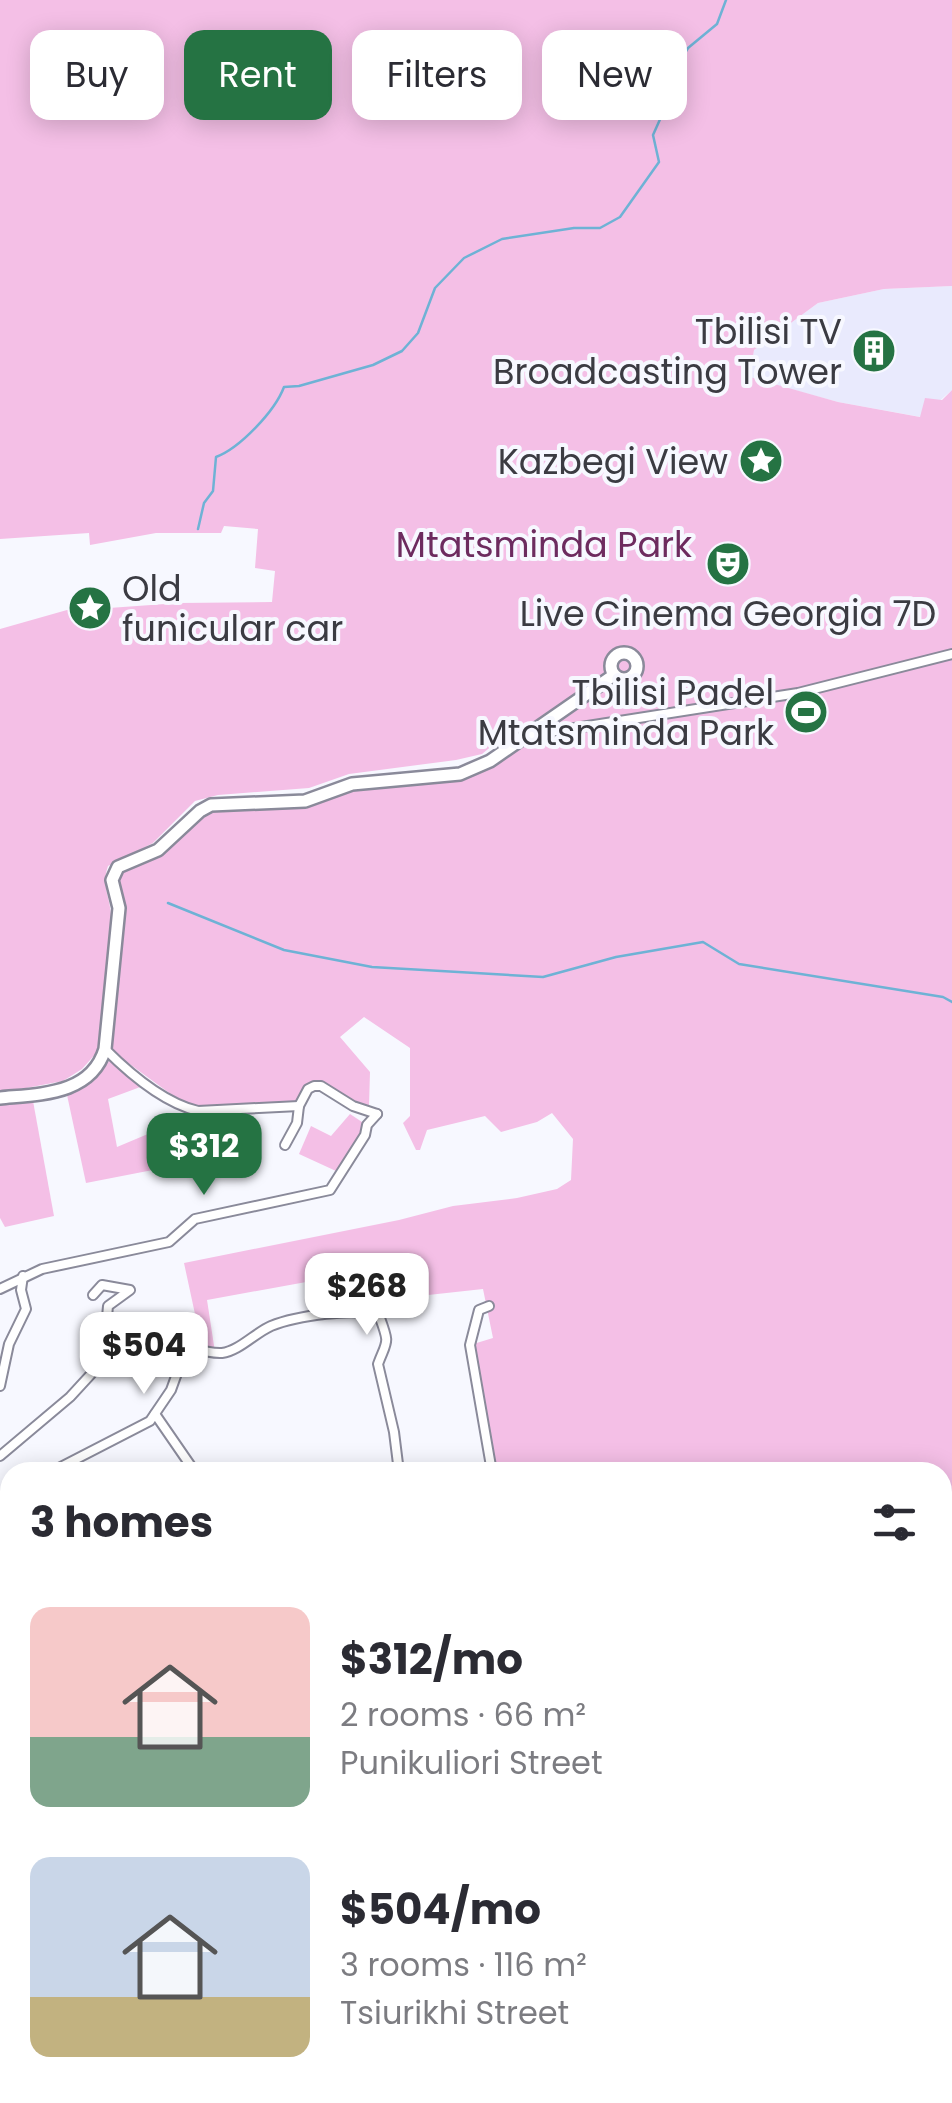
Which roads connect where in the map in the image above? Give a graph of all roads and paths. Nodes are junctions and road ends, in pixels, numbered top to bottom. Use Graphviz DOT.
graph roads {
  1 [pos="952,654"];
  2 [pos="614,675"];
  3 [pos="528,736"];
  4 [pos="105,1049"];
  5 [pos="0,1098"];
  6 [pos="298,1106"];
  7 [pos="285,1145"];
  8 [pos="22,1276"];
  9 [pos="0,1288"];
  10 [pos="93,1295"];
  11 [pos="489,1306"];
  12 [pos="0,1386"];
  13 [pos="155,1414"];
  14 [pos="0,1456"];
  15 [pos="70,1462"];
  16 [pos="188,1462"];
  17 [pos="398,1462"];
  18 [pos="490,1462"];
  1 -- 3 [label="street"];
  2 -- 3 [label="street"];
  3 -- 4 [label="street"];
  4 -- 5 [label="street"];
  4 -- 6 [label="street"];
  6 -- 7 [label="street"];
  6 -- 8 [label="street"];
  8 -- 9 [label="street"];
  8 -- 12 [label="street"];
  10 -- 14 [label="street"];
  11 -- 18 [label="street"];
  13 -- 15 [label="street"];
  13 -- 16 [label="street"];
  13 -- 17 [label="street"];
}
